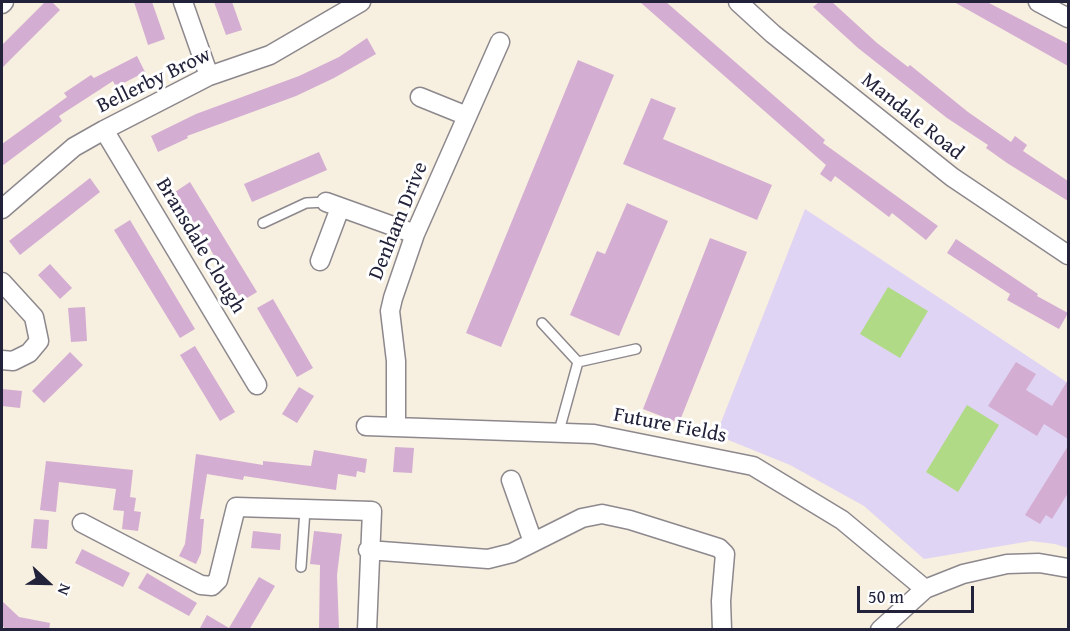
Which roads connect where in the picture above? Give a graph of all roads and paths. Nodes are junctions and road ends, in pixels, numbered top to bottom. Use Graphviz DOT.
graph roads {
  1 [pos="183,2"];
  2 [pos="361,2"];
  3 [pos="738,2"];
  4 [pos="1038,2"];
  5 [pos="337,8"];
  6 [pos="1067,11"];
  7 [pos="500,42"];
  8 [pos="208,76"];
  9 [pos="420,97"];
  10 [pos="467,117"];
  11 [pos="104,130"];
  12 [pos="333,205"];
  13 [pos="2,209"];
  14 [pos="263,224"];
  15 [pos="415,234"];
  16 [pos="1068,255"];
  17 [pos="320,261"];
  18 [pos="2,282"];
  19 [pos="542,323"];
  20 [pos="636,350"];
  21 [pos="2,360"];
  22 [pos="578,362"];
  23 [pos="257,385"];
  24 [pos="366,426"];
  25 [pos="396,427"];
  26 [pos="559,430"];
  27 [pos="511,480"];
  28 [pos="305,510"];
  29 [pos="82,523"];
  30 [pos="532,542"];
  31 [pos="368,550"];
  32 [pos="301,567"];
  33 [pos="1068,568"];
  34 [pos="925,589"];
  35 [pos="367,630"];
  36 [pos="722,630"];
  37 [pos="880,630"];
  1 -- 8 [label="street"];
  2 -- 5 [label="street, Bellerby Brow"];
  3 -- 16 [label="street, Mandale Road"];
  4 -- 6 [label="street"];
  5 -- 8 [label="street, Bellerby Brow"];
  7 -- 10 [label="street, Denham Drive"];
  8 -- 11 [label="street, Bellerby Brow"];
  9 -- 10 [label="street"];
  10 -- 15 [label="street, Denham Drive"];
  11 -- 13 [label="street, Bellerby Brow"];
  11 -- 23 [label="street, Bransdale Clough"];
  12 -- 14 [label="lane"];
  12 -- 15 [label="street"];
  12 -- 17 [label="street"];
  15 -- 25 [label="street, Denham Drive"];
  18 -- 21 [label="street"];
  19 -- 22 [label="lane"];
  20 -- 22 [label="lane"];
  22 -- 26 [label="lane"];
  24 -- 25 [label="street, Future Fields"];
  25 -- 26 [label="street, Future Fields"];
  26 -- 34 [label="street, Future Fields"];
  27 -- 30 [label="street"];
  28 -- 29 [label="street"];
  28 -- 31 [label="street"];
  28 -- 32 [label="lane"];
  30 -- 31 [label="street"];
  30 -- 36 [label="street"];
  31 -- 35 [label="street"];
  33 -- 34 [label="street"];
  34 -- 37 [label="street"];
}
